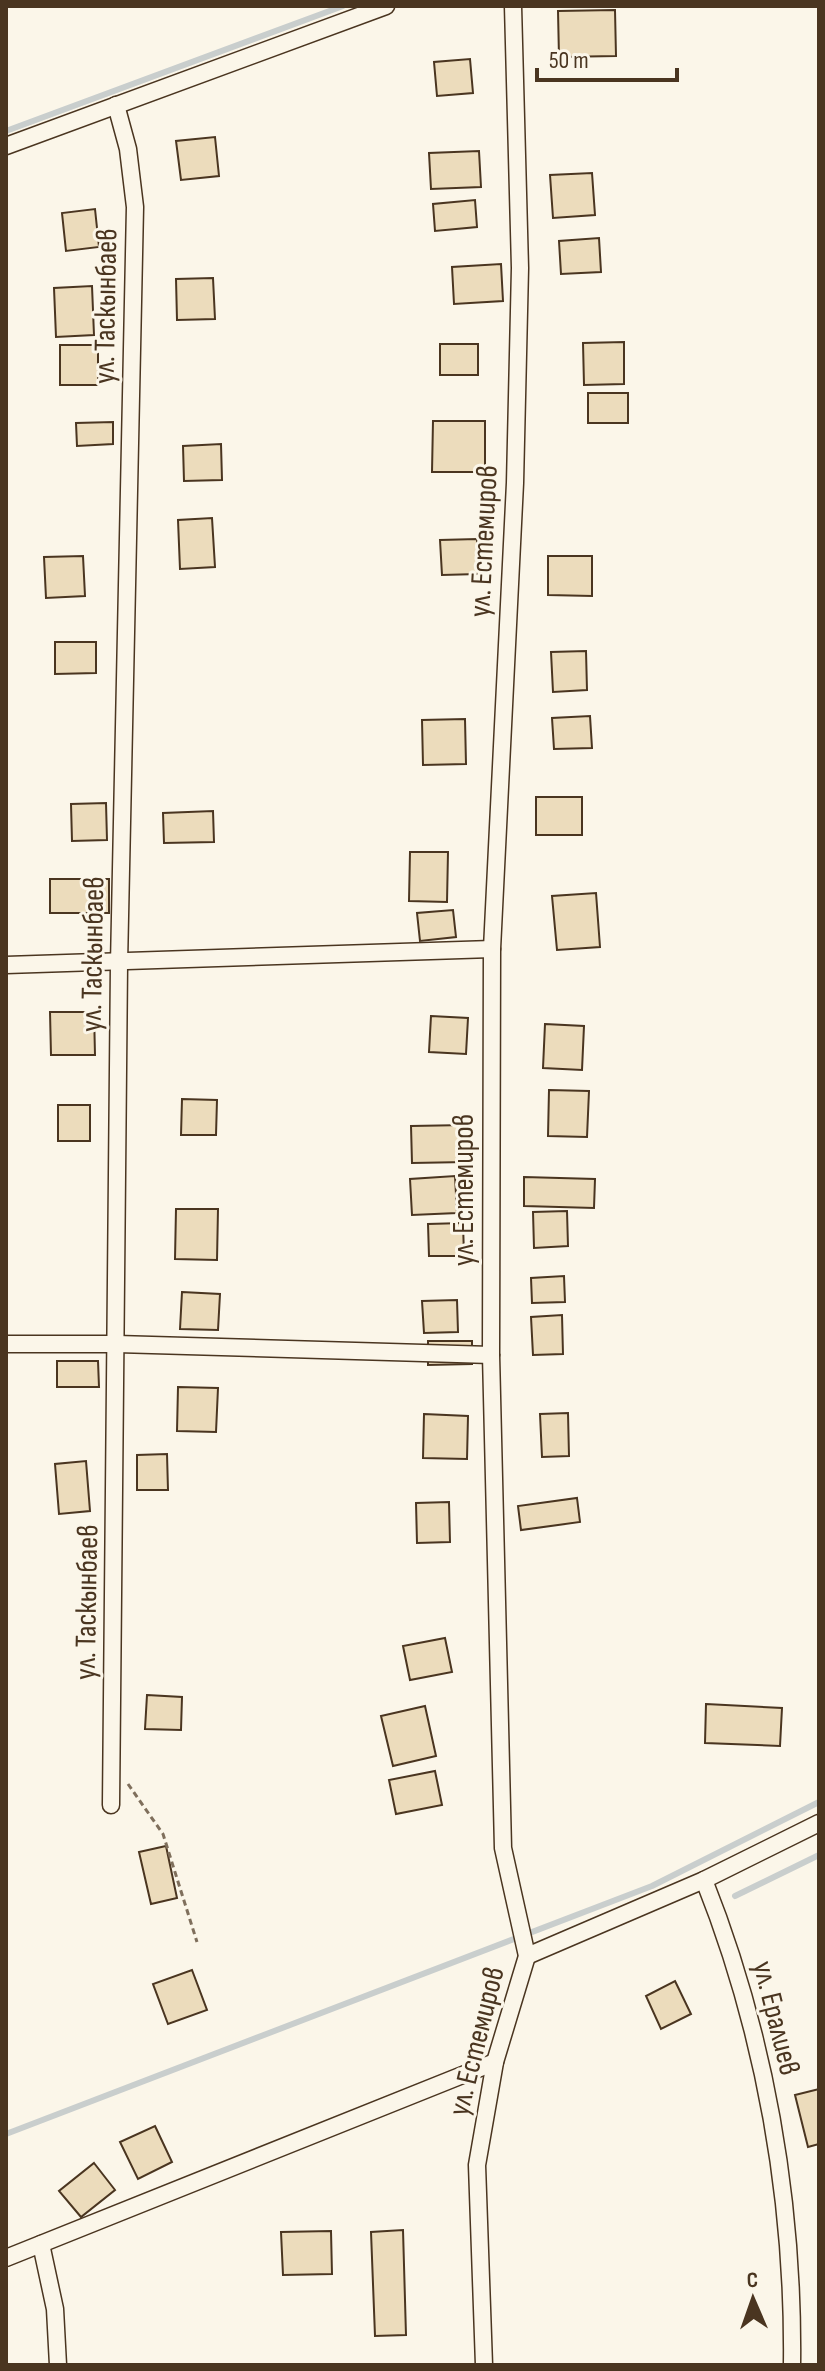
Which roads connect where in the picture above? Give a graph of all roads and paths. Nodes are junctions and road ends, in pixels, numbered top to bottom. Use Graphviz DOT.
graph roads {
  1 [pos="386,6"];
  2 [pos="513,6"];
  3 [pos="116,105"];
  4 [pos="6,146"];
  5 [pos="492,949"];
  6 [pos="119,964"];
  7 [pos="6,965"];
  8 [pos="6,1344"];
  9 [pos="117,1344"];
  10 [pos="491,1355"];
  11 [pos="112,1761"];
  12 [pos="111,1805"];
  13 [pos="819,1823"];
  14 [pos="704,1880"];
  15 [pos="197,1942"];
  16 [pos="527,1956"];
  17 [pos="495,2062"];
  18 [pos="41,2244"];
  19 [pos="6,2258"];
  20 [pos="58,2365"];
  21 [pos="484,2365"];
  22 [pos="792,2365"];
  1 -- 3 [label="street"];
  2 -- 5 [label="street, ул. Естемиров"];
  3 -- 4 [label="street"];
  3 -- 6 [label="street, ул. Таскынбаев"];
  5 -- 6 [label="street"];
  5 -- 10 [label="street, ул. Естемиров"];
  6 -- 7 [label="street"];
  6 -- 9 [label="street, ул. Таскынбаев"];
  8 -- 9 [label="street"];
  9 -- 10 [label="street"];
  9 -- 11 [label="street, ул. Таскынбаев"];
  10 -- 16 [label="street, ул. Естемиров"];
  11 -- 12 [label="street, ул. Таскынбаев"];
  11 -- 15 [label="path"];
  13 -- 14 [label="street"];
  14 -- 16 [label="street"];
  14 -- 22 [label="street, ул. Ералиев"];
  16 -- 17 [label="street, ул. Естемиров"];
  17 -- 18 [label="street"];
  17 -- 21 [label="street, ул. Естемиров"];
  18 -- 19 [label="street"];
  18 -- 20 [label="street"];
}
